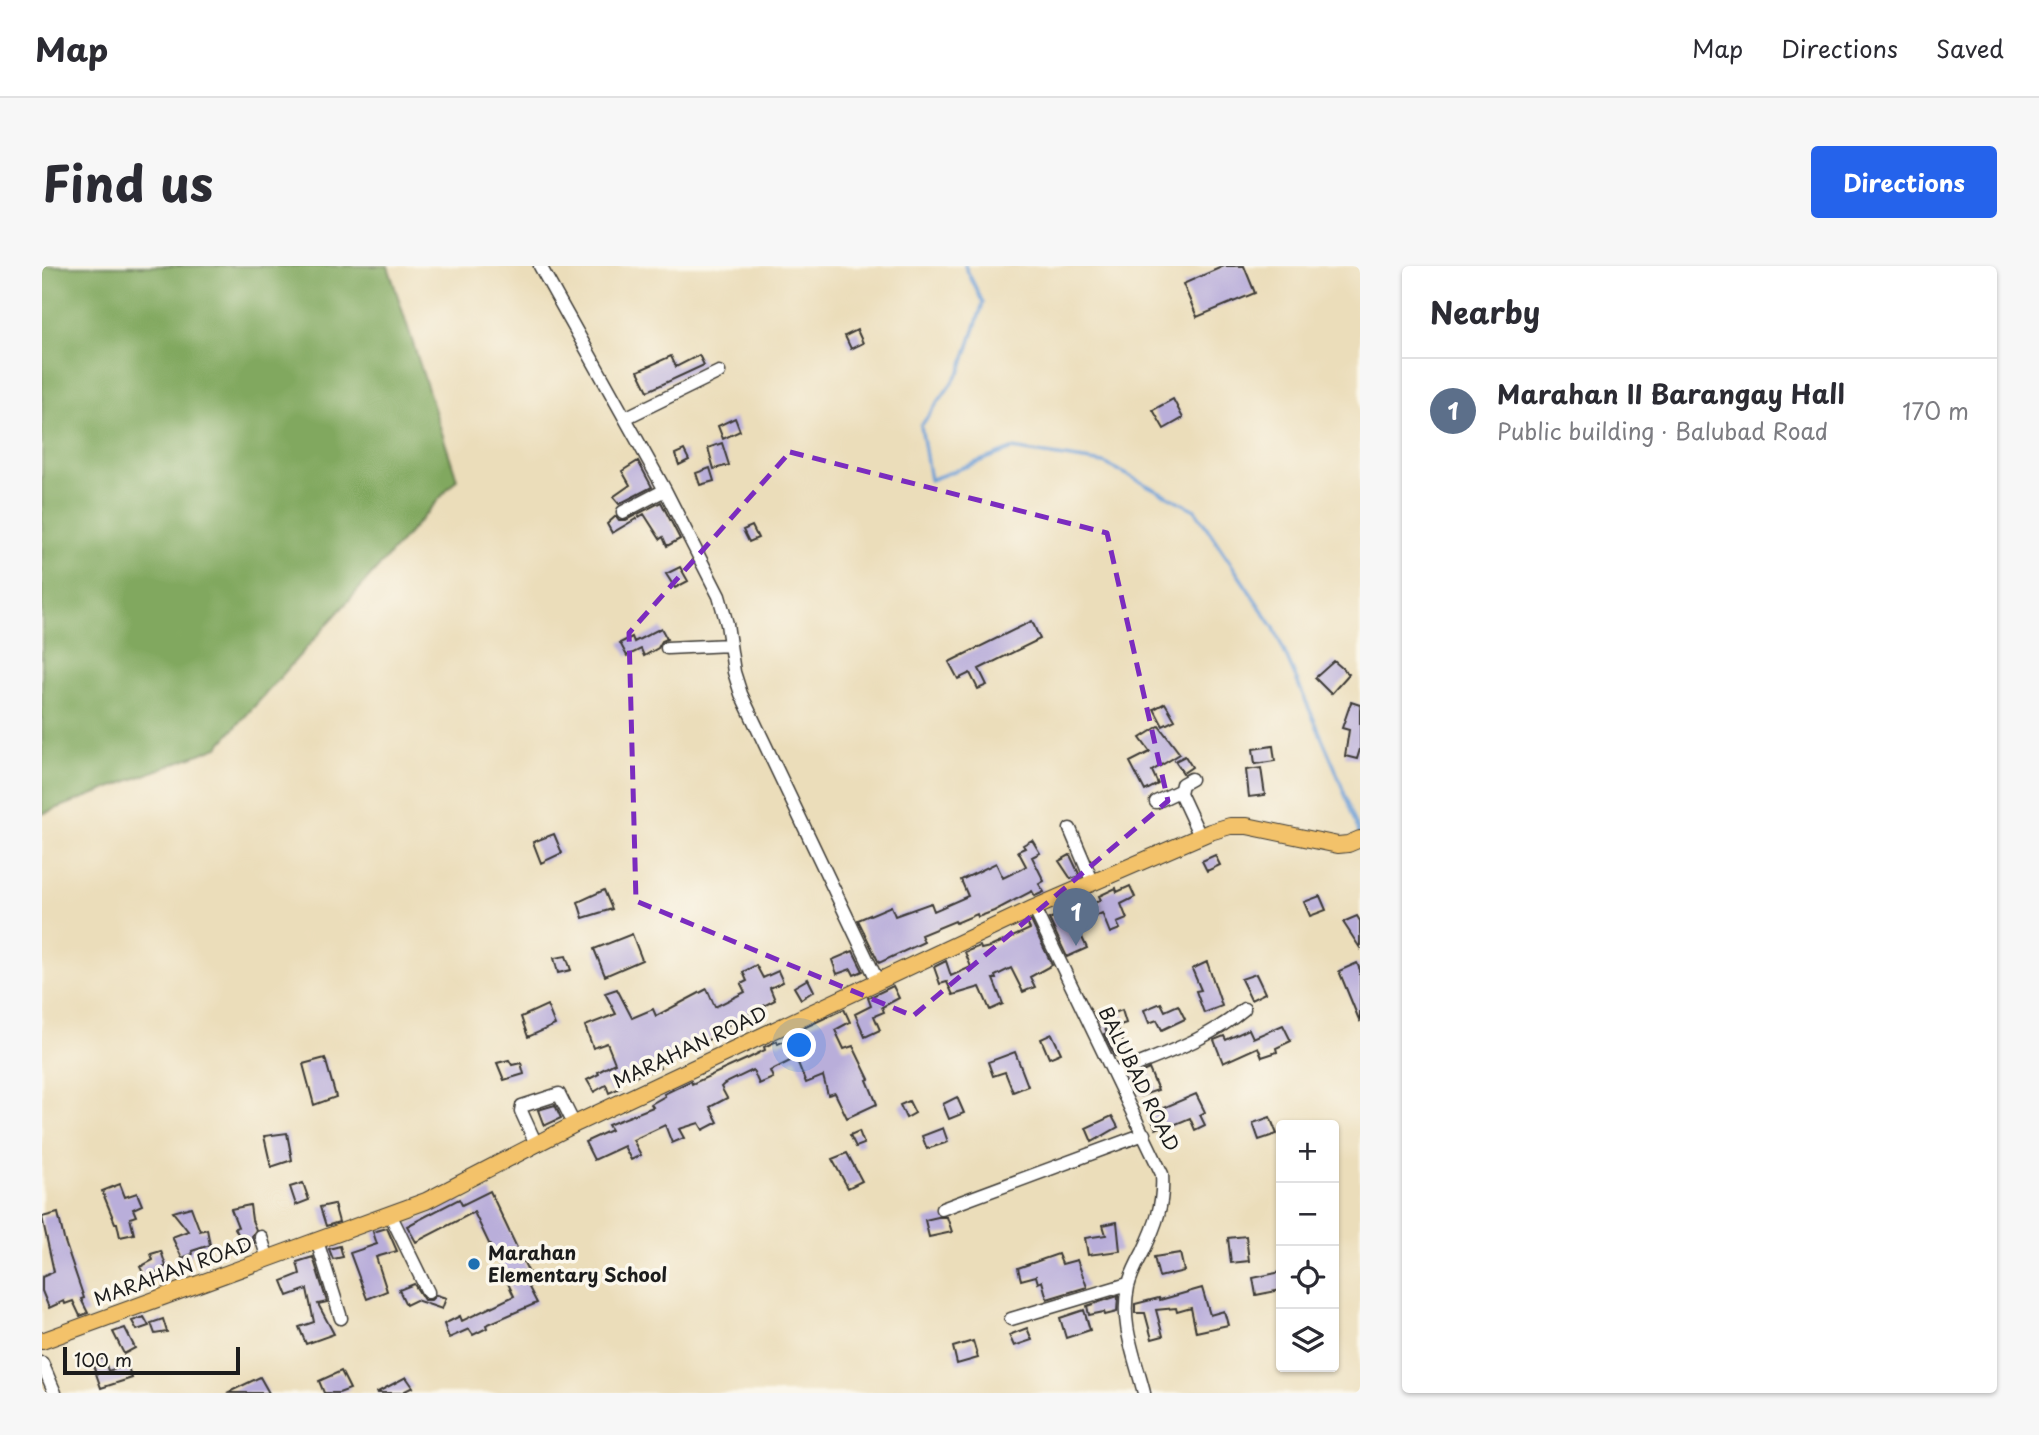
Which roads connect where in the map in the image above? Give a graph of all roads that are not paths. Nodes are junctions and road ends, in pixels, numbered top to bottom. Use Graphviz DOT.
graph roads {
  1 [pos="540,266"];
  2 [pos="719,372"];
  3 [pos="625,418"];
  4 [pos="665,490"];
  5 [pos="623,512"];
  6 [pos="730,645"];
  7 [pos="667,649"];
  8 [pos="1191,779"];
  9 [pos="1179,791"];
  10 [pos="1156,802"];
  11 [pos="1070,829"];
  12 [pos="1200,836"];
  13 [pos="1359,839"];
  14 [pos="1093,883"];
  15 [pos="1034,908"];
  16 [pos="878,982"];
  17 [pos="1244,1010"];
  18 [pos="1115,1074"];
  19 [pos="574,1124"];
  20 [pos="1144,1134"];
  21 [pos="536,1144"];
  22 [pos="942,1209"];
  23 [pos="390,1214"];
  24 [pos="261,1237"];
  25 [pos="317,1241"];
  26 [pos="268,1259"];
  27 [pos="1129,1284"];
  28 [pos="428,1292"];
  29 [pos="341,1318"];
  30 [pos="1011,1320"];
  31 [pos="42,1341"];
  32 [pos="42,1363"];
  33 [pos="55,1393"];
  34 [pos="1144,1393"];
  1 -- 3 [label="street"];
  2 -- 3 [label="street"];
  3 -- 4 [label="street"];
  4 -- 5 [label="street"];
  4 -- 6 [label="street"];
  6 -- 7 [label="street"];
  6 -- 16 [label="street"];
  8 -- 9 [label="street"];
  9 -- 10 [label="street"];
  9 -- 12 [label="street"];
  11 -- 14 [label="street"];
  12 -- 13 [label="main road, MARAHAN ROAD"];
  12 -- 14 [label="main road, MARAHAN ROAD"];
  14 -- 15 [label="main road, MARAHAN ROAD"];
  15 -- 16 [label="main road, MARAHAN ROAD"];
  15 -- 18 [label="street, BALUBAD ROAD"];
  16 -- 19 [label="main road, MARAHAN ROAD"];
  17 -- 18 [label="street"];
  18 -- 20 [label="street, BALUBAD ROAD"];
  19 -- 21 [label="main road, MARAHAN ROAD"];
  19 -- 21 [label="street"];
  20 -- 22 [label="street"];
  20 -- 27 [label="street, BALUBAD ROAD"];
  21 -- 23 [label="main road, MARAHAN ROAD"];
  23 -- 25 [label="main road, MARAHAN ROAD"];
  23 -- 28 [label="street"];
  24 -- 26 [label="street"];
  25 -- 26 [label="main road, MARAHAN ROAD"];
  25 -- 29 [label="street"];
  26 -- 31 [label="main road, MARAHAN ROAD"];
  27 -- 30 [label="street"];
  27 -- 34 [label="street, BALUBAD ROAD"];
  32 -- 33 [label="street"];
}
